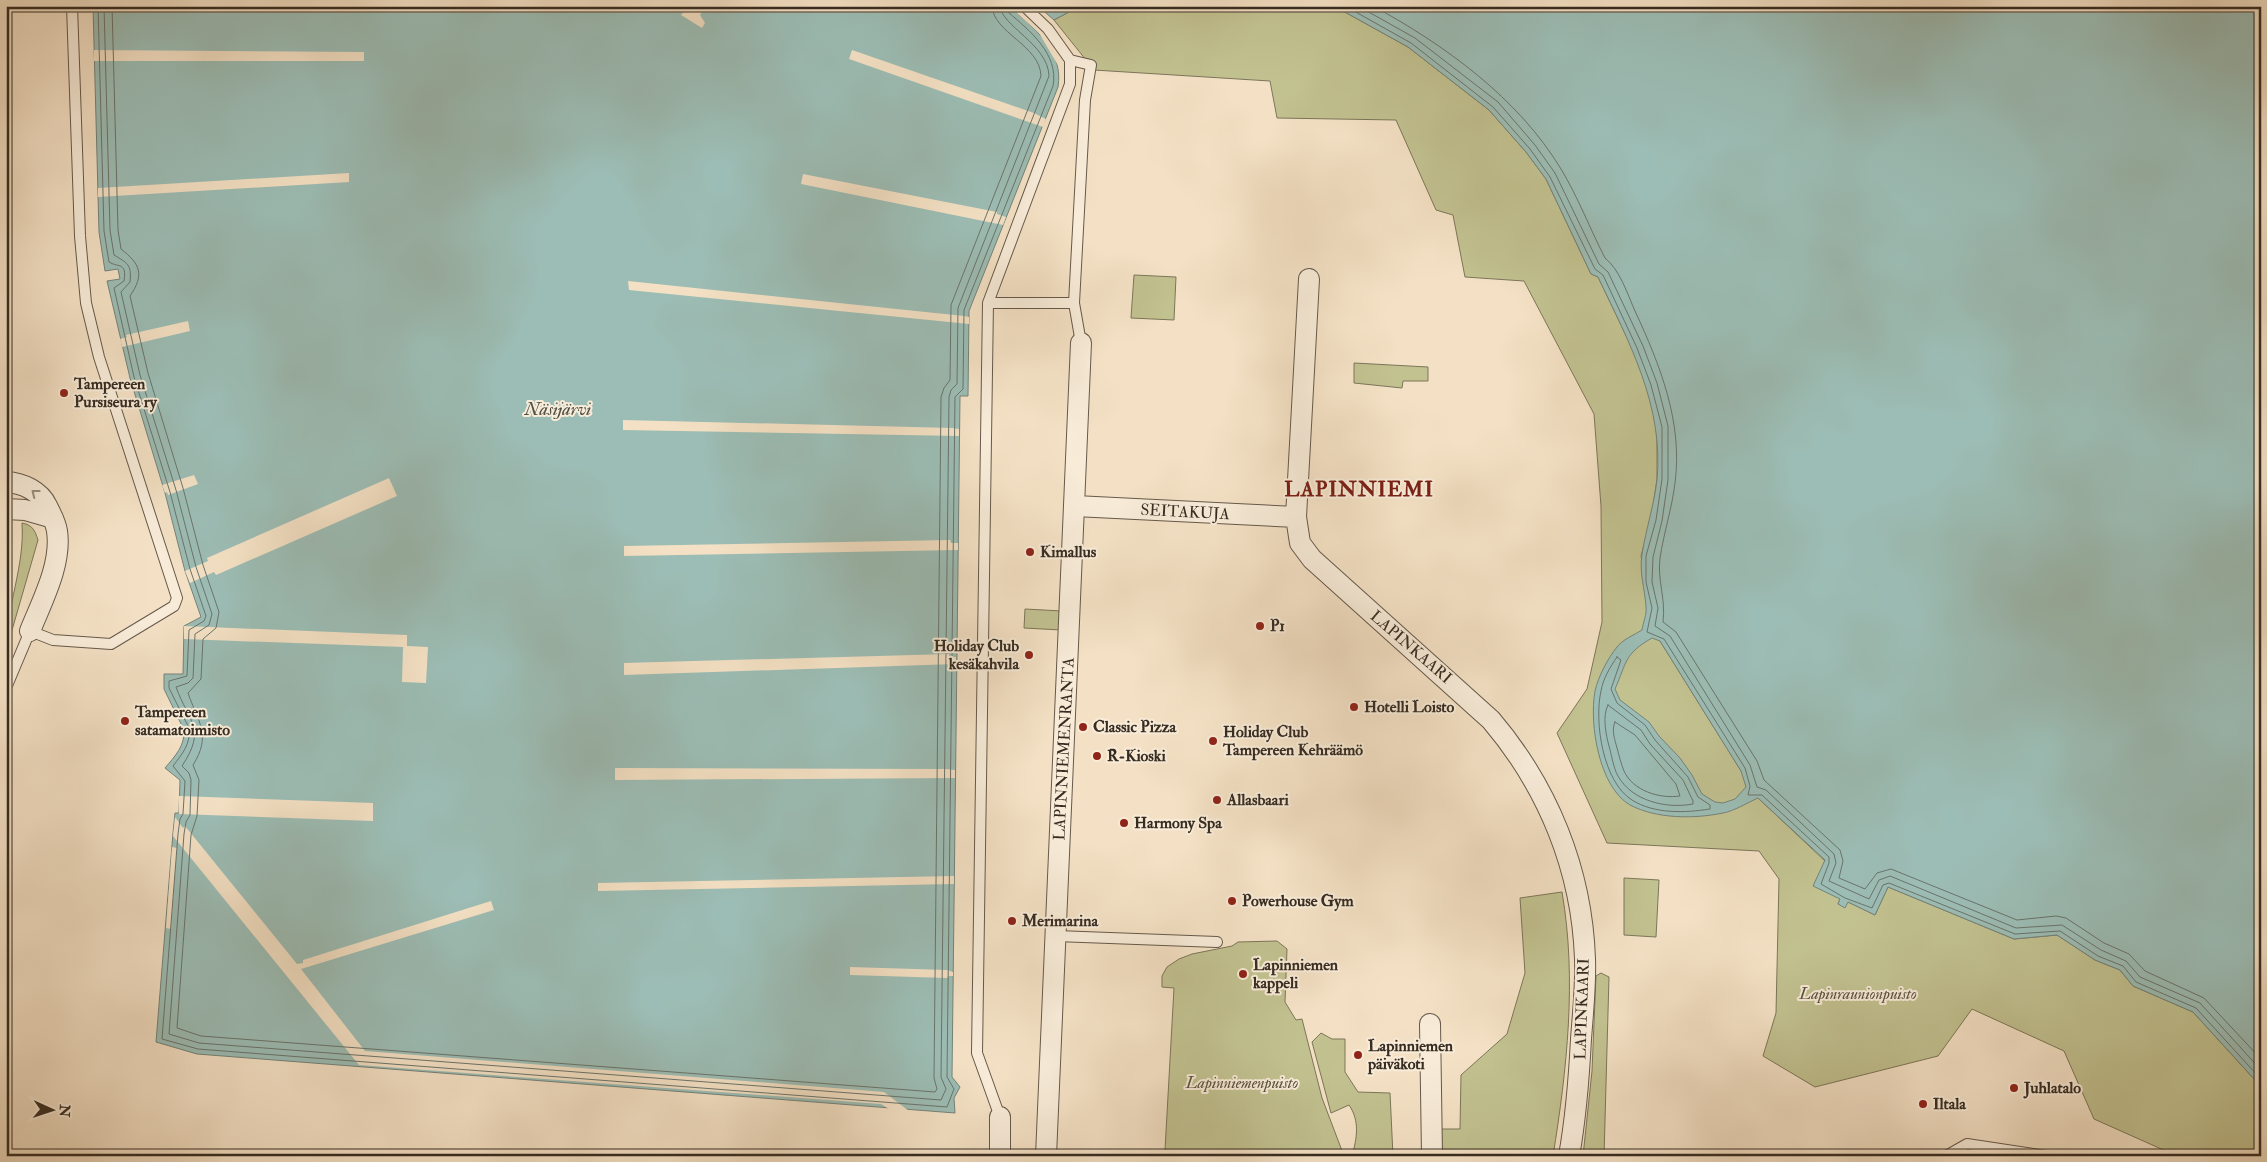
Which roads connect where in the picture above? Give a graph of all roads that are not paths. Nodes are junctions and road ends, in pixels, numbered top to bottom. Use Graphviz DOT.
graph roads {
  1 [pos="72,6"];
  2 [pos="1024,6"];
  3 [pos="1070,60"];
  4 [pos="1309,279"];
  5 [pos="988,303"];
  6 [pos="1074,303"];
  7 [pos="1081,343"];
  8 [pos="6,482"];
  9 [pos="1075,506"];
  10 [pos="6,509"];
  11 [pos="1296,517"];
  12 [pos="53,518"];
  13 [pos="30,631"];
  14 [pos="6,688"];
  15 [pos="1056,936"];
  16 [pos="1218,942"];
  17 [pos="1430,1024"];
  18 [pos="1000,1117"];
  19 [pos="1000,1156"];
  20 [pos="1046,1156"];
  21 [pos="1432,1156"];
  22 [pos="1569,1156"];
  23 [pos="1946,1156"];
  24 [pos="2046,1156"];
  1 -- 13 [label="lane"];
  2 -- 3 [label="lane"];
  3 -- 5 [label="lane"];
  3 -- 6 [label="lane"];
  4 -- 11 [label="street, LAPINKAARI"];
  5 -- 6 [label="lane"];
  5 -- 18 [label="lane"];
  6 -- 7 [label="lane"];
  7 -- 9 [label="street, LAPINNIEMENRANTA"];
  12 -- 8 [label="street, one-way"];
  9 -- 11 [label="street, SEITAKUJA"];
  9 -- 15 [label="street, LAPINNIEMENRANTA"];
  10 -- 12 [label="street"];
  11 -- 22 [label="street, LAPINKAARI"];
  12 -- 13 [label="street"];
  13 -- 14 [label="lane"];
  15 -- 16 [label="lane"];
  15 -- 20 [label="street, LAPINNIEMENRANTA"];
  17 -- 21 [label="street"];
  18 -- 19 [label="street"];
  23 -- 24 [label="lane"];
}
